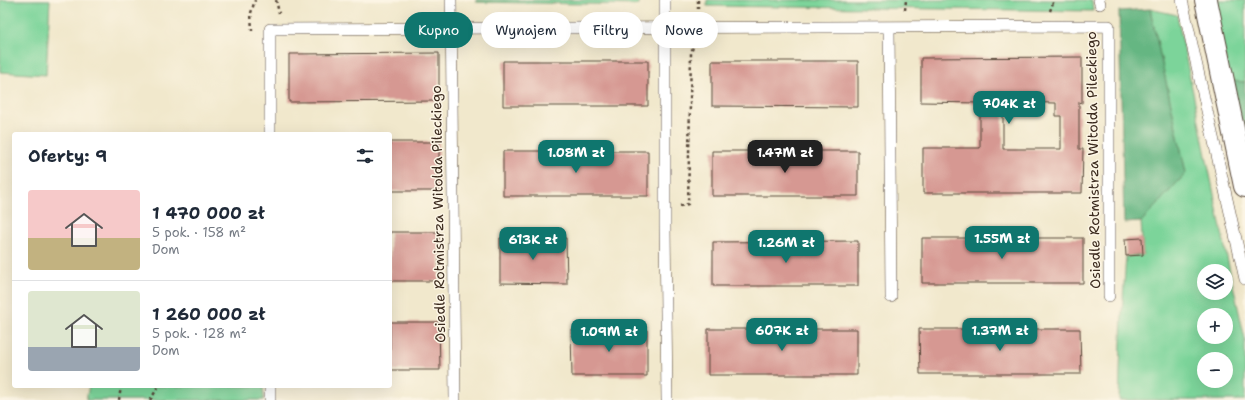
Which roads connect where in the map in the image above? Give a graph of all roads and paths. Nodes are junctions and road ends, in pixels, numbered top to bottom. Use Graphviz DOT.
graph roads {
  1 [pos="451,0"];
  2 [pos="665,0"];
  3 [pos="698,0"];
  4 [pos="1182,0"];
  5 [pos="1206,0"];
  6 [pos="451,12"];
  7 [pos="665,12"];
  8 [pos="698,12"];
  9 [pos="718,27"];
  10 [pos="889,27"];
  11 [pos="404,28"];
  12 [pos="473,28"];
  13 [pos="651,28"];
  14 [pos="450,48"];
  15 [pos="665,48"];
  16 [pos="693,48"];
  17 [pos="270,132"];
  18 [pos="1245,186"];
  19 [pos="666,209"];
  20 [pos="1245,279"];
  21 [pos="1110,296"];
  22 [pos="890,297"];
  23 [pos="121,388"];
  24 [pos="158,388"];
  25 [pos="270,388"];
  26 [pos="119,400"];
  27 [pos="150,400"];
  28 [pos="270,400"];
  29 [pos="455,400"];
  30 [pos="667,400"];
  1 -- 6 [label="lane, Osiedle Rotmistrza Witolda Pileckiego"];
  2 -- 7 [label="lane"];
  3 -- 8 [label="path"];
  4 -- 20 [label="lane"];
  5 -- 18 [label="street"];
  9 -- 10 [label="lane, Osiedle Rotmistrza Witolda Pileckiego"];
  10 -- 21 [label="lane, Osiedle Rotmistrza Witolda Pileckiego"];
  10 -- 22 [label="lane"];
  11 -- 17 [label="lane, Osiedle Rotmistrza Witolda Pileckiego"];
  12 -- 13 [label="lane, Osiedle Rotmistrza Witolda Pileckiego"];
  14 -- 29 [label="lane, Osiedle Rotmistrza Witolda Pileckiego"];
  15 -- 19 [label="lane"];
  16 -- 19 [label="path"];
  19 -- 30 [label="lane"];
  23 -- 26 [label="path"];
  24 -- 27 [label="path"];
  25 -- 28 [label="lane"];
}
